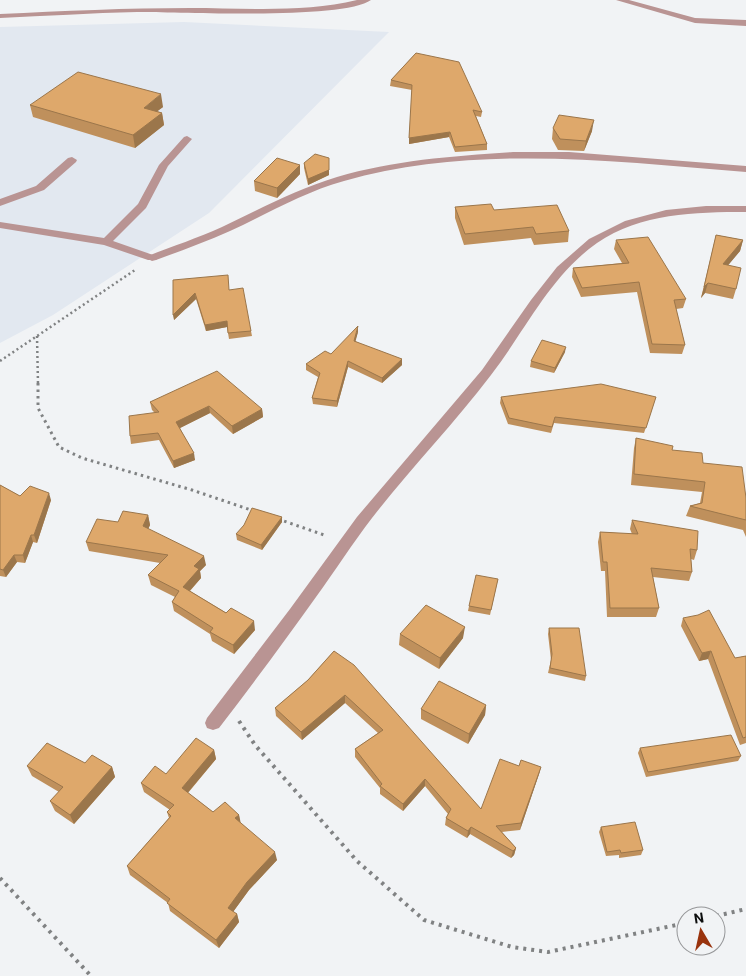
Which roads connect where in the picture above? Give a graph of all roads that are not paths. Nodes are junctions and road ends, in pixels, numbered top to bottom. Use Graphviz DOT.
graph roads {
  1 [pos="367,0"];
  2 [pos="620,0"];
  3 [pos="0,16"];
  4 [pos="746,23"];
  5 [pos="187,139"];
  6 [pos="72,160"];
  7 [pos="746,169"];
  8 [pos="0,203"];
  9 [pos="746,209"];
  10 [pos="0,225"];
  11 [pos="106,242"];
  12 [pos="213,723"];
  1 -- 3 [label="street"];
  2 -- 4 [label="street"];
  5 -- 11 [label="street"];
  6 -- 8 [label="street"];
  7 -- 11 [label="street"];
  9 -- 12 [label="street"];
  10 -- 11 [label="street"];
}
